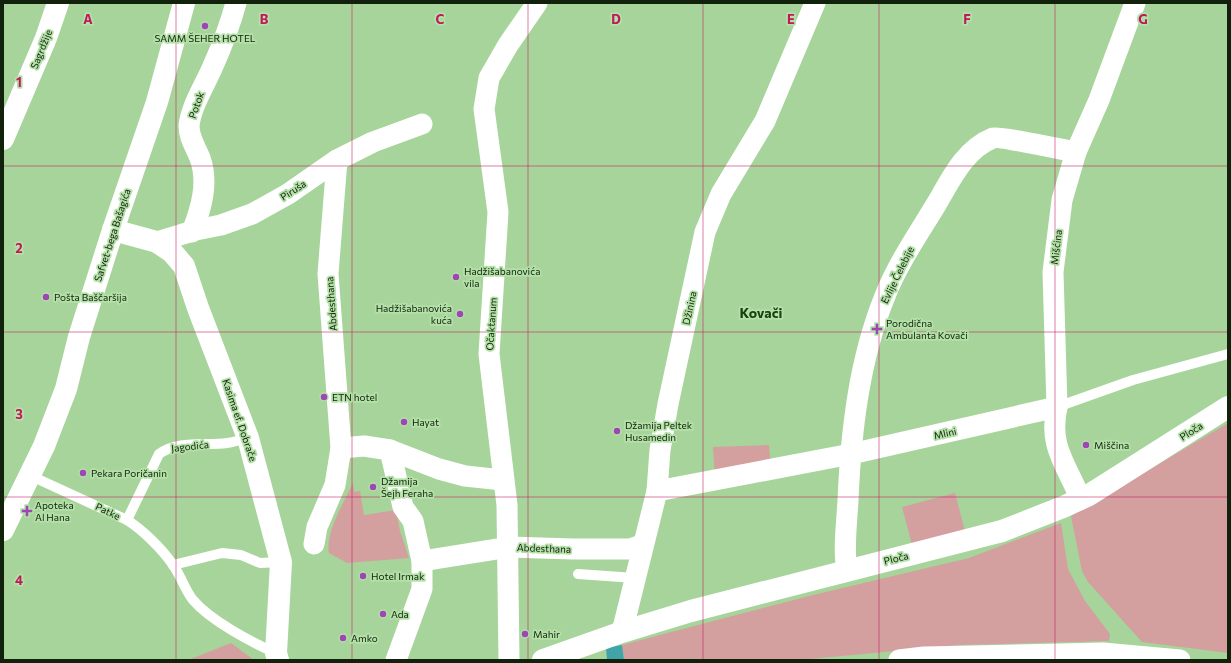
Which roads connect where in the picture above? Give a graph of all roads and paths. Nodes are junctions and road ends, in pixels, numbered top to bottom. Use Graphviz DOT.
graph roads {
  1 [pos="58,3"];
  2 [pos="184,3"];
  3 [pos="236,3"];
  4 [pos="537,3"];
  5 [pos="815,3"];
  6 [pos="1135,3"];
  7 [pos="422,124"];
  8 [pos="3,139"];
  9 [pos="1076,152"];
  10 [pos="337,160"];
  11 [pos="113,230"];
  12 [pos="192,232"];
  13 [pos="157,242"];
  14 [pos="1228,354"];
  15 [pos="1057,407"];
  16 [pos="1228,407"];
  17 [pos="248,438"];
  18 [pos="341,448"];
  19 [pos="390,450"];
  20 [pos="851,454"];
  21 [pos="29,475"];
  22 [pos="503,480"];
  23 [pos="657,491"];
  24 [pos="1079,500"];
  25 [pos="127,520"];
  26 [pos="3,530"];
  27 [pos="314,544"];
  28 [pos="642,545"];
  29 [pos="509,547"];
  30 [pos="422,561"];
  31 [pos="281,562"];
  32 [pos="173,565"];
  33 [pos="847,570"];
  34 [pos="578,574"];
  35 [pos="635,578"];
  36 [pos="622,632"];
  37 [pos="277,657"];
  38 [pos="396,660"];
  39 [pos="508,660"];
  40 [pos="543,660"];
  41 [pos="899,660"];
  42 [pos="1180,660"];
  1 -- 8 [label="street, Sagrdžije"];
  2 -- 11 [label="street, Safvet-bega Bašagića"];
  3 -- 12 [label="street, Potok"];
  4 -- 22 [label="street, Očaktanum"];
  5 -- 23 [label="street, Džinina"];
  6 -- 9 [label="street, Mišćina"];
  7 -- 10 [label="street, Piruša"];
  9 -- 15 [label="street, Mišćina"];
  9 -- 20 [label="street, Evlije Čelebije"];
  10 -- 12 [label="street, Piruša"];
  10 -- 18 [label="street, Abdesthana"];
  11 -- 13 [label="street, Kasima ef. Dobrače"];
  11 -- 21 [label="street, Safvet-bega Bašagića"];
  12 -- 13 [label="street, Piruša"];
  13 -- 17 [label="street, Kasima ef. Dobrače"];
  14 -- 15 [label="lane, Mlini"];
  15 -- 20 [label="street, Mlini"];
  15 -- 24 [label="street, Mišćina"];
  16 -- 24 [label="street, Ploča"];
  17 -- 25 [label="lane, Jagodića"];
  17 -- 31 [label="street, Kasima ef. Dobrače"];
  18 -- 19 [label="street"];
  18 -- 27 [label="street, Abdesthana"];
  19 -- 22 [label="street"];
  19 -- 30 [label="street"];
  20 -- 23 [label="street, Mlini"];
  20 -- 33 [label="street, Evlije Čelebije"];
  21 -- 25 [label="lane, Patke"];
  21 -- 26 [label="street, Safvet-bega Bašagića"];
  22 -- 29 [label="street, Očaktanum"];
  23 -- 28 [label="street, Džinina"];
  24 -- 33 [label="street, Ploča"];
  25 -- 32 [label="lane, Patke"];
  28 -- 29 [label="street, Abdesthana"];
  28 -- 35 [label="street, Džinina"];
  29 -- 30 [label="street, Abdesthana"];
  29 -- 39 [label="street, Očaktanum"];
  30 -- 38 [label="street"];
  31 -- 32 [label="lane"];
  31 -- 37 [label="street, Kasima ef. Dobrače"];
  32 -- 37 [label="lane, Patke"];
  33 -- 36 [label="street, Ploča"];
  34 -- 35 [label="lane"];
  35 -- 36 [label="street, Džinina"];
  36 -- 40 [label="street, Ploča"];
  41 -- 42 [label="street"];
}
